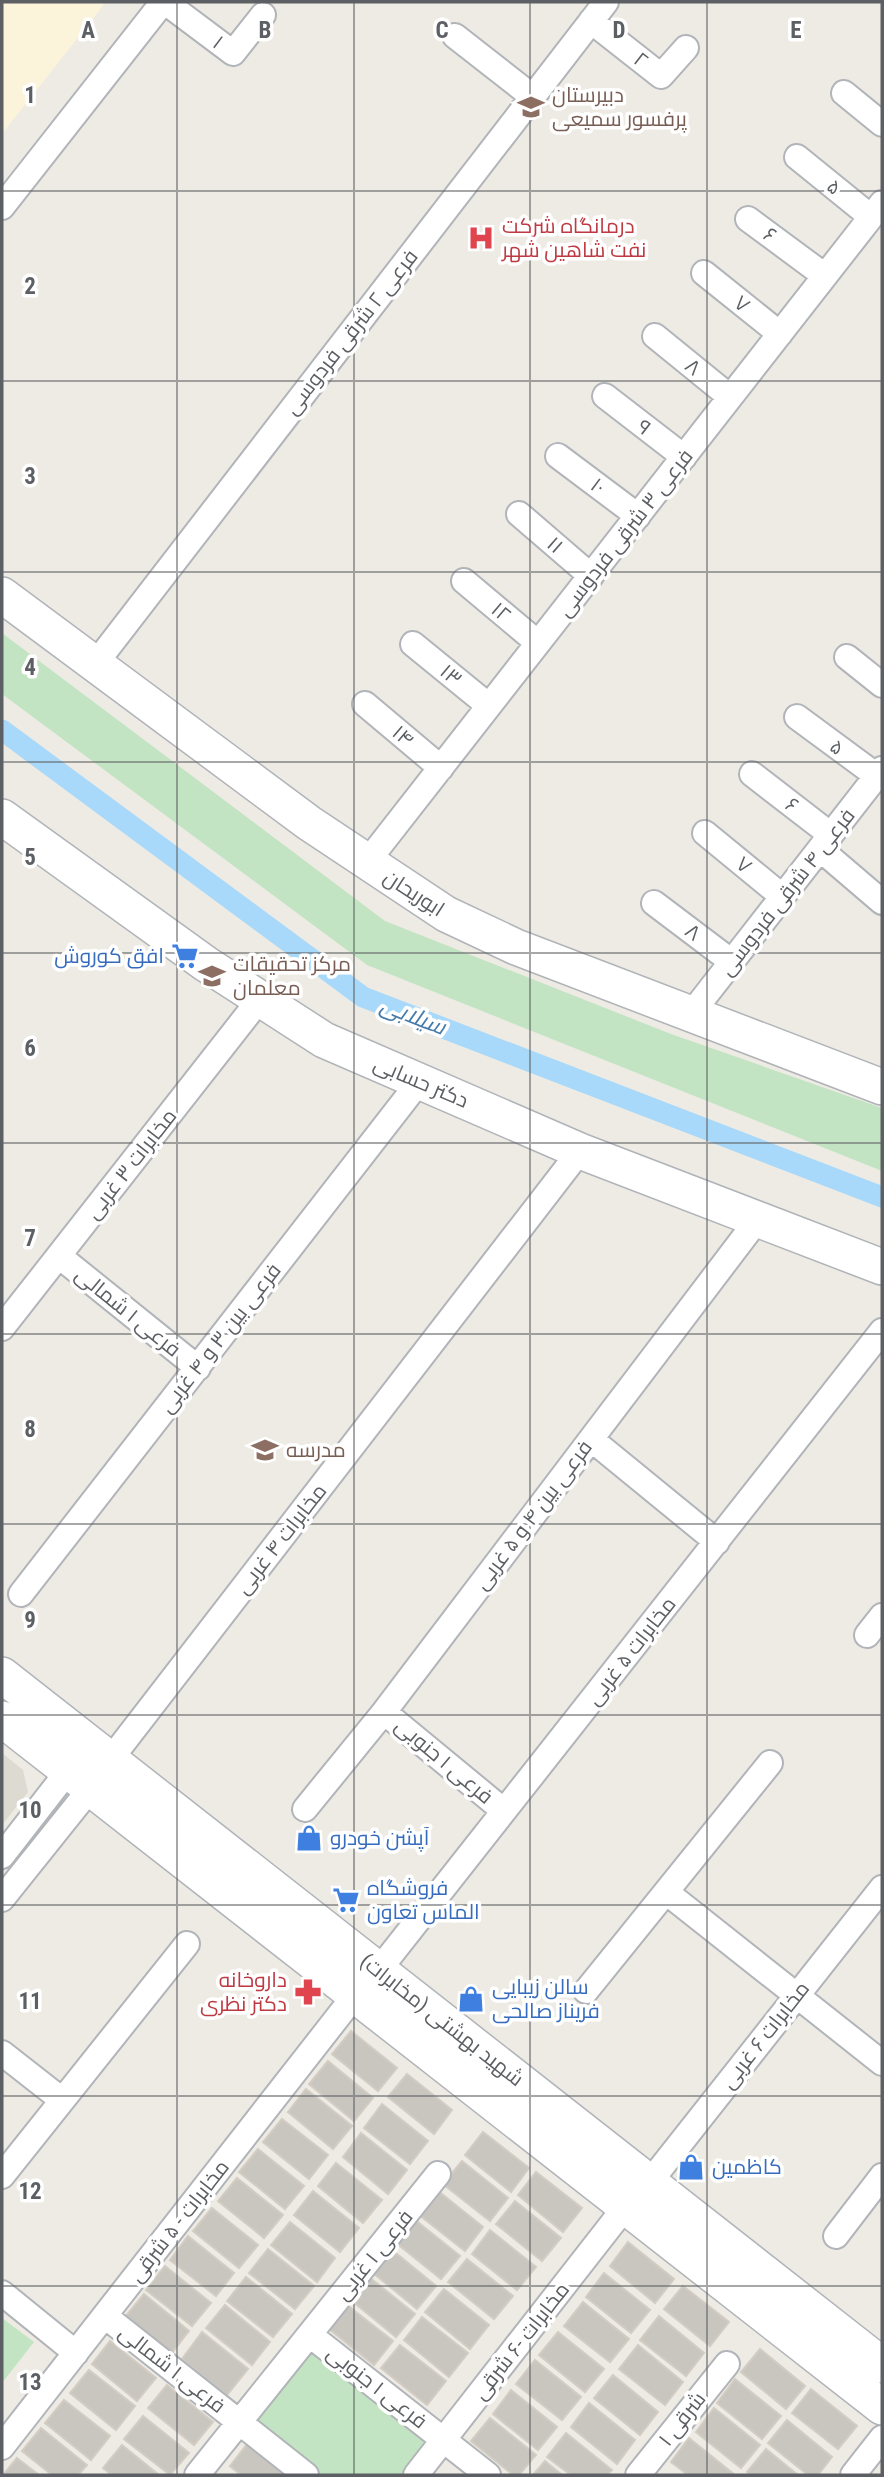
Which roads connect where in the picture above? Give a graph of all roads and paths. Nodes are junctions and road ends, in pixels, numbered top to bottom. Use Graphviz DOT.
graph roads {
  1 [pos="164,2"];
  2 [pos="607,2"];
  3 [pos="263,15"];
  4 [pos="591,22"];
  5 [pos="456,36"];
  6 [pos="686,48"];
  7 [pos="844,93"];
  8 [pos="533,97"];
  9 [pos="882,124"];
  10 [pos="797,157"];
  11 [pos="2,207"];
  12 [pos="877,210"];
  13 [pos="748,219"];
  14 [pos="704,273"];
  15 [pos="825,276"];
  16 [pos="780,334"];
  17 [pos="654,337"];
  18 [pos="605,396"];
  19 [pos="730,397"];
  20 [pos="558,456"];
  21 [pos="684,457"];
  22 [pos="519,514"];
  23 [pos="638,516"];
  24 [pos="591,576"];
  25 [pos="464,581"];
  26 [pos="2,595"];
  27 [pos="538,643"];
  28 [pos="413,644"];
  29 [pos="847,657"];
  30 [pos="96,663"];
  31 [pos="882,685"];
  32 [pos="365,704"];
  33 [pos="489,706"];
  34 [pos="797,717"];
  35 [pos="441,768"];
  36 [pos="752,774"];
  37 [pos="877,783"];
  38 [pos="2,817"];
  39 [pos="705,833"];
  40 [pos="826,842"];
  41 [pos="367,862"];
  42 [pos="783,897"];
  43 [pos="882,902"];
  44 [pos="654,903"];
  45 [pos="732,962"];
  46 [pos="260,999"];
  47 [pos="691,1014"];
  48 [pos="419,1082"];
  49 [pos="882,1087"];
  50 [pos="580,1151"];
  51 [pos="758,1219"];
  52 [pos="59,1256"];
  53 [pos="882,1267"];
  54 [pos="2,1328"];
  55 [pos="882,1331"];
  56 [pos="198,1368"];
  57 [pos="591,1439"];
  58 [pos="717,1542"];
  59 [pos="21,1594"];
  60 [pos="2,1675"];
  61 [pos="384,1712"];
  62 [pos="2,1719"];
  63 [pos="110,1760"];
  64 [pos="770,1763"];
  65 [pos="79,1780"];
  66 [pos="305,1809"];
  67 [pos="504,1811"];
  68 [pos="2,1856"];
  69 [pos="882,1888"];
  70 [pos="666,1892"];
  71 [pos="2,1899"];
  72 [pos="187,1944"];
  73 [pos="366,1983"];
  74 [pos="586,1991"];
  75 [pos="797,1996"];
  76 [pos="2,2053"];
  77 [pos="882,2063"];
  78 [pos="62,2100"];
  79 [pos="438,2174"];
  80 [pos="2,2176"];
  81 [pos="882,2176"];
  82 [pos="638,2194"];
  83 [pos="836,2236"];
  84 [pos="2,2294"];
  85 [pos="105,2316"];
  86 [pos="310,2335"];
  87 [pos="76,2353"];
  88 [pos="727,2364"];
  89 [pos="882,2365"];
  90 [pos="882,2407"];
  91 [pos="239,2423"];
  92 [pos="882,2438"];
  93 [pos="444,2440"];
  94 [pos="2,2447"];
  95 [pos="197,2475"];
  96 [pos="306,2475"];
  97 [pos="416,2475"];
  98 [pos="488,2475"];
  99 [pos="638,2475"];
  100 [pos="853,2475"];
  1 -- 3 [label="street, ۱"];
  1 -- 11 [label="street"];
  2 -- 4 [label="street, فرعی ۲ شرقی فردوسی"];
  4 -- 6 [label="street, ۲"];
  4 -- 8 [label="street, فرعی ۲ شرقی فردوسی"];
  5 -- 8 [label="street"];
  7 -- 9 [label="street"];
  8 -- 30 [label="street, فرعی ۲ شرقی فردوسی"];
  10 -- 12 [label="street, ۵"];
  12 -- 15 [label="street, فرعی ۳ شرقی فردوسی"];
  13 -- 15 [label="street, ۶"];
  14 -- 16 [label="street, ۷"];
  15 -- 16 [label="street, فرعی ۳ شرقی فردوسی"];
  16 -- 19 [label="street, فرعی ۳ شرقی فردوسی"];
  17 -- 19 [label="street, ۸"];
  18 -- 21 [label="street, ۹"];
  19 -- 21 [label="street, فرعی ۳ شرقی فردوسی"];
  20 -- 23 [label="street, ۱۰"];
  21 -- 23 [label="street, فرعی ۳ شرقی فردوسی"];
  22 -- 24 [label="street, ۱۱"];
  23 -- 24 [label="street, فرعی ۳ شرقی فردوسی"];
  24 -- 27 [label="street, فرعی ۳ شرقی فردوسی"];
  25 -- 27 [label="street, ۱۲"];
  26 -- 30 [label="main road, ابوریحان"];
  27 -- 33 [label="street, فرعی ۳ شرقی فردوسی"];
  28 -- 33 [label="street, ۱۳"];
  29 -- 31 [label="street"];
  30 -- 41 [label="main road, ابوریحان"];
  32 -- 35 [label="street, ۱۴"];
  33 -- 35 [label="street, فرعی ۳ شرقی فردوسی"];
  34 -- 37 [label="street, ۵"];
  35 -- 41 [label="street, فرعی ۳ شرقی فردوسی"];
  36 -- 40 [label="street, ۶"];
  37 -- 40 [label="street, فرعی ۴ شرقی فردوسی"];
  38 -- 46 [label="main road, دکتر حسابی"];
  39 -- 42 [label="street, ۷"];
  40 -- 42 [label="street, فرعی ۴ شرقی فردوسی"];
  40 -- 43 [label="street, ۶"];
  41 -- 47 [label="main road, ابوریحان"];
  42 -- 45 [label="street, فرعی ۴ شرقی فردوسی"];
  44 -- 45 [label="street, ۸"];
  45 -- 47 [label="street, فرعی ۴ شرقی فردوسی"];
  46 -- 48 [label="main road, دکتر حسابی"];
  46 -- 52 [label="street, مخابرات ۳ غربی"];
  47 -- 49 [label="main road, ابوریحان"];
  48 -- 50 [label="main road, دکتر حسابی"];
  48 -- 56 [label="street, فرعی بین ۳ و ۴ غربی"];
  50 -- 51 [label="main road, دکتر حسابی"];
  50 -- 63 [label="street, مخابرات ۴ غربی"];
  51 -- 53 [label="main road, دکتر حسابی"];
  51 -- 57 [label="street, فرعی بین ۴ و ۵ غربی"];
  52 -- 54 [label="street, مخابرات ۳ غربی"];
  52 -- 56 [label="street, فرعی ۱ شمالی"];
  55 -- 58 [label="street, مخابرات ۵ غربی"];
  56 -- 59 [label="street, فرعی بین ۳ و ۴ غربی"];
  57 -- 58 [label="street"];
  57 -- 61 [label="street, فرعی بین ۴ و ۵ غربی"];
  58 -- 67 [label="street, مخابرات ۵ غربی"];
  60 -- 63 [label="main road, شهید بهشتی (مخابرات)"];
  61 -- 66 [label="street, فرعی بین ۴ و ۵ غربی"];
  61 -- 67 [label="street, فرعی ۱ جنوبی"];
  62 -- 65 [label="main road, شهید بهشتی (مخابرات)"];
  63 -- 73 [label="main road, شهید بهشتی (مخابرات)"];
  64 -- 70 [label="street"];
  65 -- 68 [label="street"];
  65 -- 71 [label="street"];
  65 -- 73 [label="main road, شهید بهشتی (مخابرات)"];
  67 -- 73 [label="street, مخابرات ۵ غربی"];
  69 -- 75 [label="street, مخابرات ۶ غربی"];
  70 -- 74 [label="street"];
  70 -- 75 [label="street"];
  72 -- 78 [label="street"];
  73 -- 82 [label="main road, شهید بهشتی (مخابرات)"];
  73 -- 85 [label="street, مخابرات - ۵ شرقی"];
  75 -- 77 [label="street"];
  75 -- 82 [label="street, مخابرات ۶ غربی"];
  76 -- 78 [label="street"];
  78 -- 80 [label="street"];
  79 -- 86 [label="street, فرعی ۱ غربی"];
  81 -- 83 [label="street"];
  82 -- 89 [label="main road, شهید بهشتی (مخابرات)"];
  82 -- 90 [label="main road, شهید بهشتی (مخابرات)"];
  82 -- 93 [label="street, مخابرات -۶ شرقی"];
  84 -- 87 [label="street"];
  85 -- 87 [label="street, مخابرات - ۵ شرقی"];
  85 -- 91 [label="street, فرعی ۱ شمالی"];
  86 -- 91 [label="street, فرعی ۱ غربی"];
  86 -- 93 [label="street, فرعی ۱ جنوبی"];
  87 -- 94 [label="street, مخابرات - ۵ شرقی"];
  88 -- 99 [label="street, شرقی ۱"];
  91 -- 95 [label="street, فرعی ۱ غربی"];
  91 -- 96 [label="street, فرعی ۱ شمالی"];
  92 -- 100 [label="street"];
  93 -- 97 [label="street, مخابرات -۶ شرقی"];
  93 -- 98 [label="street, فرعی ۱ جنوبی"];
}
